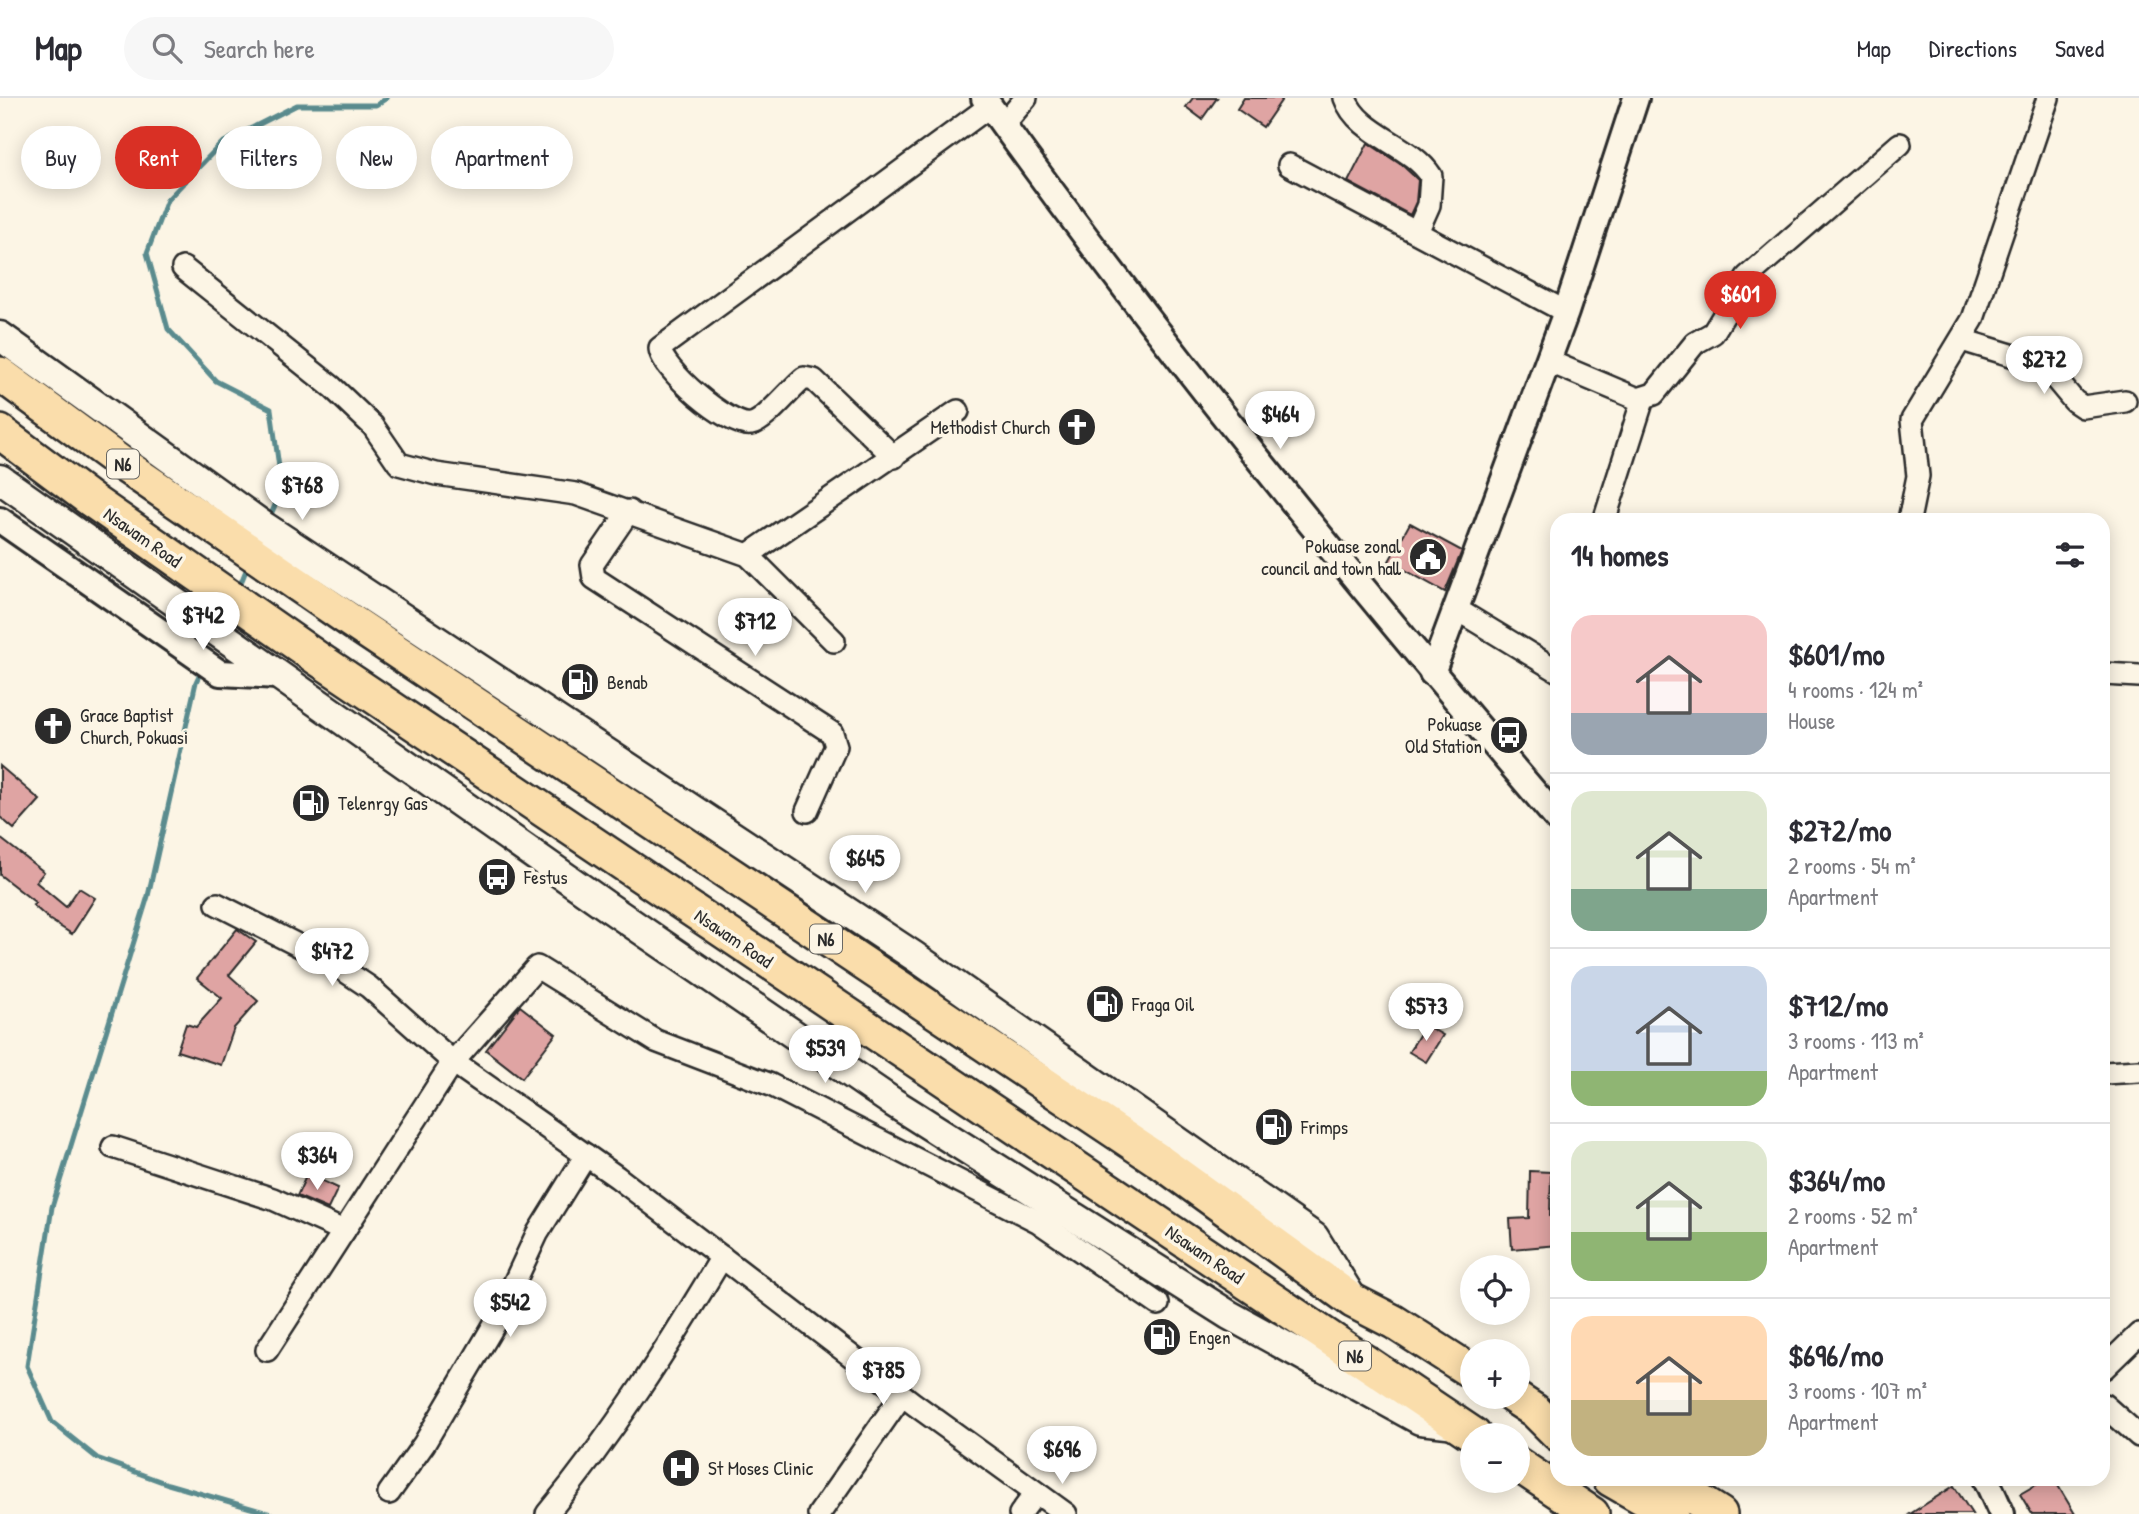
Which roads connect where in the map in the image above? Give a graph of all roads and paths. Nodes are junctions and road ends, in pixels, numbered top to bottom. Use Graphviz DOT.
graph roads {
  1 [pos="1026,98"];
  2 [pos="1345,98"];
  3 [pos="1636,98"];
  4 [pos="2048,98"];
  5 [pos="993,109"];
  6 [pos="1900,144"];
  7 [pos="1289,165"];
  8 [pos="1417,232"];
  9 [pos="183,268"];
  10 [pos="1566,312"];
  11 [pos="0,336"];
  12 [pos="1962,340"];
  13 [pos="1548,361"];
  14 [pos="0,374"];
  15 [pos="1643,399"];
  16 [pos="2125,401"];
  17 [pos="958,411"];
  18 [pos="0,432"];
  19 [pos="894,457"];
  20 [pos="0,478"];
  21 [pos="629,511"];
  22 [pos="1607,513"];
  23 [pos="1910,513"];
  24 [pos="0,520"];
  25 [pos="257,538"];
  26 [pos="748,555"];
  27 [pos="1456,609"];
  28 [pos="834,641"];
  29 [pos="1550,666"];
  30 [pos="1432,673"];
  31 [pos="2110,674"];
  32 [pos="278,676"];
  33 [pos="2139,676"];
  34 [pos="807,811"];
  35 [pos="1550,811"];
  36 [pos="217,904"];
  37 [pos="453,1062"];
  38 [pos="2110,1071"];
  39 [pos="2139,1071"];
  40 [pos="113,1147"];
  41 [pos="586,1155"];
  42 [pos="344,1231"];
  43 [pos="1116,1242"];
  44 [pos="1205,1255"];
  45 [pos="722,1257"];
  46 [pos="1158,1304"];
  47 [pos="2139,1334"];
  48 [pos="267,1350"];
  49 [pos="2110,1361"];
  50 [pos="1460,1364"];
  51 [pos="902,1395"];
  52 [pos="2110,1410"];
  53 [pos="1460,1426"];
  54 [pos="1460,1428"];
  55 [pos="2139,1436"];
  56 [pos="1530,1473"];
  57 [pos="1622,1486"];
  58 [pos="1676,1486"];
  59 [pos="1989,1486"];
  60 [pos="389,1493"];
  61 [pos="1035,1494"];
  62 [pos="547,1514"];
  63 [pos="818,1514"];
  64 [pos="1020,1514"];
  65 [pos="1066,1514"];
  66 [pos="1591,1514"];
  67 [pos="1671,1514"];
  68 [pos="1720,1514"];
  69 [pos="2002,1514"];
  1 -- 5 [label="street"];
  2 -- 8 [label="street"];
  3 -- 10 [label="street"];
  4 -- 12 [label="street"];
  5 -- 19 [label="street"];
  5 -- 30 [label="street"];
  6 -- 15 [label="street"];
  7 -- 8 [label="street"];
  8 -- 10 [label="street"];
  9 -- 21 [label="street"];
  10 -- 13 [label="street"];
  11 -- 25 [label="main road"];
  12 -- 16 [label="street"];
  12 -- 23 [label="street"];
  13 -- 15 [label="street"];
  13 -- 27 [label="street"];
  14 -- 25 [label="highway, N6"];
  15 -- 22 [label="street"];
  17 -- 19 [label="street"];
  18 -- 44 [label="highway, Nsawam Road / N6"];
  19 -- 26 [label="street"];
  20 -- 32 [label="main road"];
  21 -- 26 [label="street"];
  21 -- 34 [label="street"];
  24 -- 32 [label="street"];
  25 -- 50 [label="highway, N6"];
  26 -- 28 [label="street"];
  27 -- 29 [label="street"];
  27 -- 30 [label="street"];
  30 -- 35 [label="street"];
  31 -- 33 [label="street"];
  32 -- 43 [label="main road"];
  36 -- 37 [label="street"];
  37 -- 41 [label="street"];
  37 -- 42 [label="street"];
  37 -- 46 [label="street"];
  38 -- 39 [label="street"];
  40 -- 42 [label="street"];
  41 -- 45 [label="street"];
  41 -- 60 [label="street"];
  42 -- 48 [label="street"];
  43 -- 44 [label="main road"];
  43 -- 54 [label="main road"];
  44 -- 53 [label="highway, Nsawam Road / N6"];
  45 -- 51 [label="street"];
  45 -- 62 [label="street"];
  47 -- 49 [label="street"];
  51 -- 61 [label="street"];
  51 -- 63 [label="street"];
  52 -- 55 [label="street"];
  56 -- 66 [label="highway"];
  57 -- 67 [label="highway"];
  58 -- 68 [label="highway"];
  59 -- 69 [label="street"];
  61 -- 64 [label="street"];
  61 -- 65 [label="street"];
}
